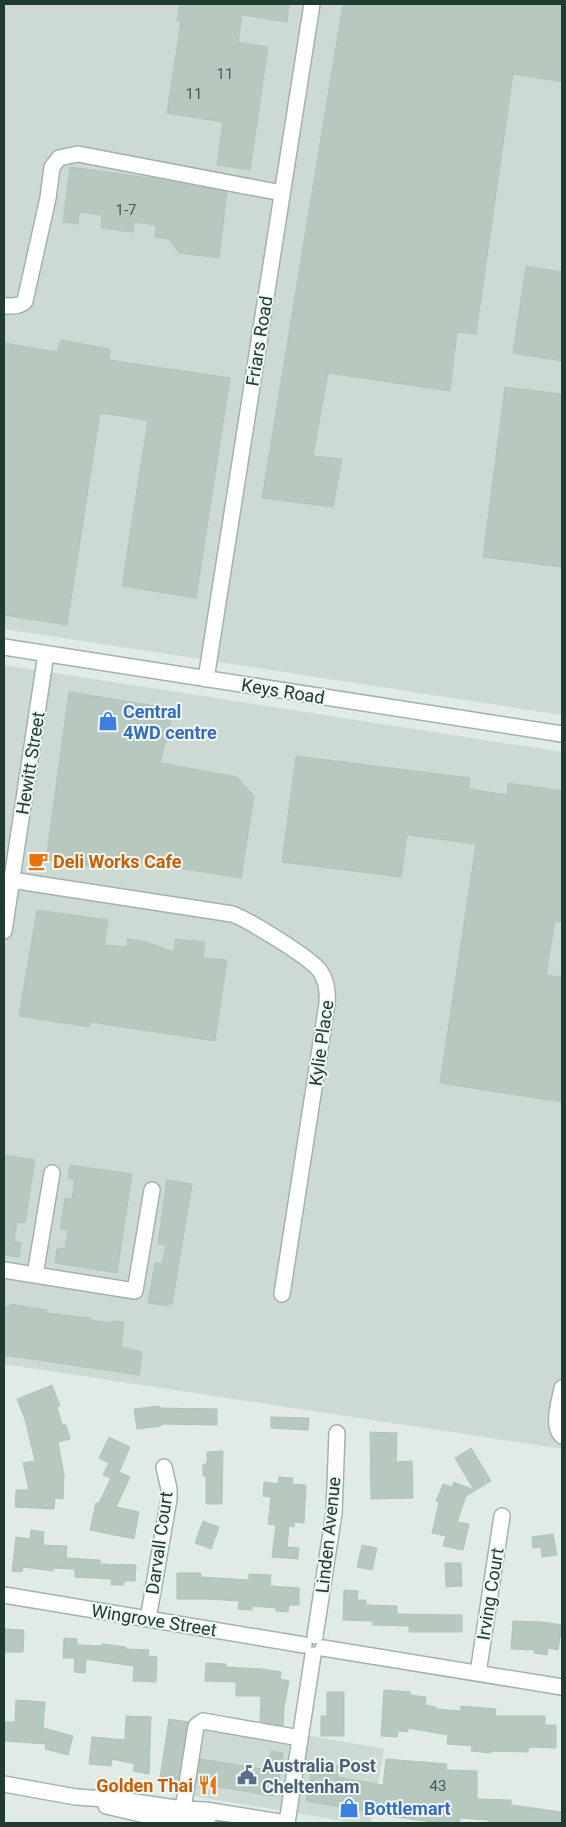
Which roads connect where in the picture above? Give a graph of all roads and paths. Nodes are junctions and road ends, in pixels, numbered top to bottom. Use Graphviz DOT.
graph roads {
  1 [pos="312,4"];
  2 [pos="282,193"];
  3 [pos="4,306"];
  4 [pos="4,647"];
  5 [pos="46,654"];
  6 [pos="206,678"];
  7 [pos="562,734"];
  8 [pos="12,880"];
  9 [pos="4,931"];
  10 [pos="52,1173"];
  11 [pos="152,1190"];
  12 [pos="4,1270"];
  13 [pos="35,1275"];
  14 [pos="282,1294"];
  15 [pos="562,1388"];
  16 [pos="337,1433"];
  17 [pos="562,1436"];
  18 [pos="164,1467"];
  19 [pos="502,1516"];
  20 [pos="4,1596"];
  21 [pos="148,1619"];
  22 [pos="314,1646"];
  23 [pos="478,1673"];
  24 [pos="562,1687"];
  25 [pos="300,1738"];
  26 [pos="4,1784"];
  27 [pos="183,1809"];
  28 [pos="154,1815"];
  29 [pos="208,1823"];
  30 [pos="286,1823"];
  1 -- 2 [label="street, Friars Road"];
  2 -- 3 [label="street"];
  2 -- 6 [label="street, Friars Road"];
  4 -- 5 [label="street, Keys Road"];
  5 -- 6 [label="street, Keys Road"];
  5 -- 8 [label="street, Hewitt Street"];
  6 -- 7 [label="street, Keys Road"];
  8 -- 9 [label="street, Hewitt Street"];
  8 -- 14 [label="street, Kylie Place"];
  10 -- 13 [label="street"];
  11 -- 13 [label="street"];
  12 -- 13 [label="street"];
  15 -- 17 [label="street"];
  16 -- 22 [label="street, Linden Avenue"];
  18 -- 21 [label="street, Darvall Court"];
  19 -- 23 [label="street, Irving Court"];
  20 -- 21 [label="street, Wingrove Street"];
  21 -- 22 [label="street, Wingrove Street"];
  22 -- 23 [label="street, Wingrove Street"];
  22 -- 25 [label="street, Linden Avenue"];
  23 -- 24 [label="street, Wingrove Street"];
  25 -- 27 [label="street"];
  25 -- 30 [label="street, Linden Avenue"];
  26 -- 28 [label="street"];
  27 -- 28 [label="street"];
  27 -- 30 [label="street"];
  28 -- 29 [label="street"];
}
